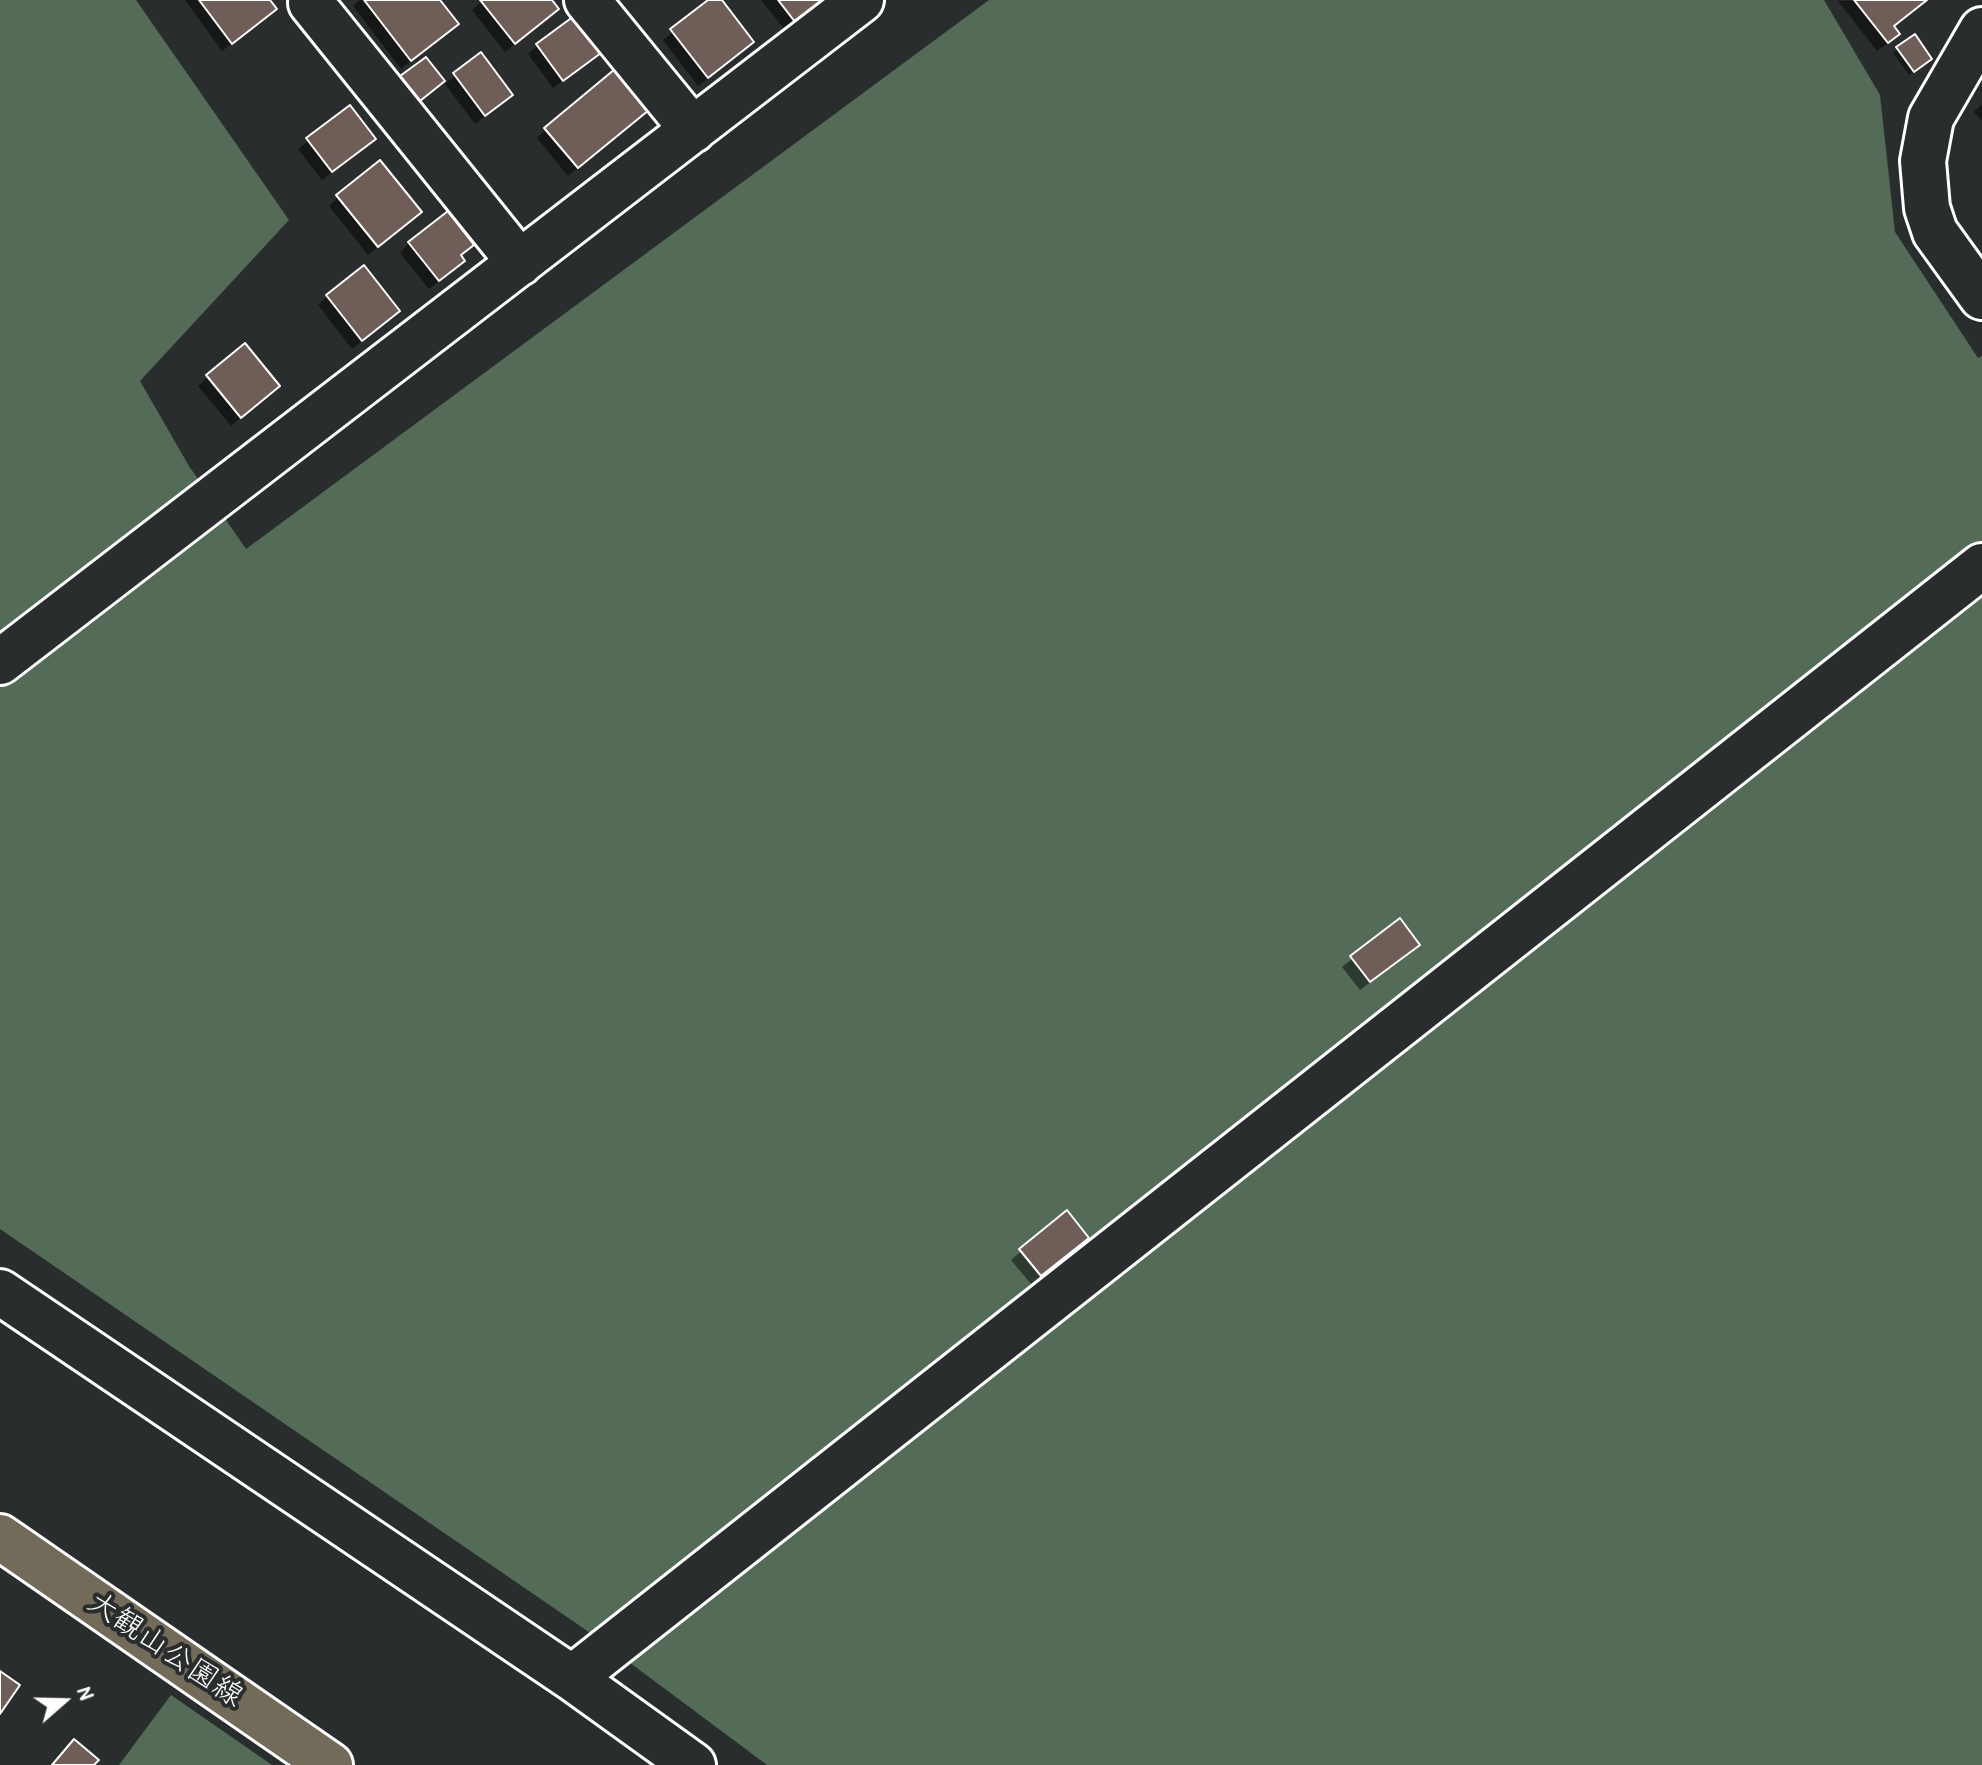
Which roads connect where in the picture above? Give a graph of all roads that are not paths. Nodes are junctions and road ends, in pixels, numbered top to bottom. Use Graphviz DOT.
graph roads {
  1 [pos="315,0"];
  2 [pos="587,0"];
  3 [pos="861,0"];
  4 [pos="1982,30"];
  5 [pos="693,130"];
  6 [pos="520,263"];
  7 [pos="1982,297"];
  8 [pos="1982,566"];
  9 [pos="0,662"];
  10 [pos="0,1292"];
  11 [pos="0,1537"];
  12 [pos="572,1678"];
  13 [pos="330,1765"];
  14 [pos="693,1765"];
  1 -- 6 [label="street"];
  2 -- 5 [label="street"];
  3 -- 5 [label="street"];
  4 -- 7 [label="street"];
  5 -- 6 [label="street"];
  6 -- 9 [label="street"];
  8 -- 12 [label="street"];
  10 -- 12 [label="street"];
  11 -- 13 [label="main road, 大観山公園線"];
  12 -- 14 [label="street"];
}
